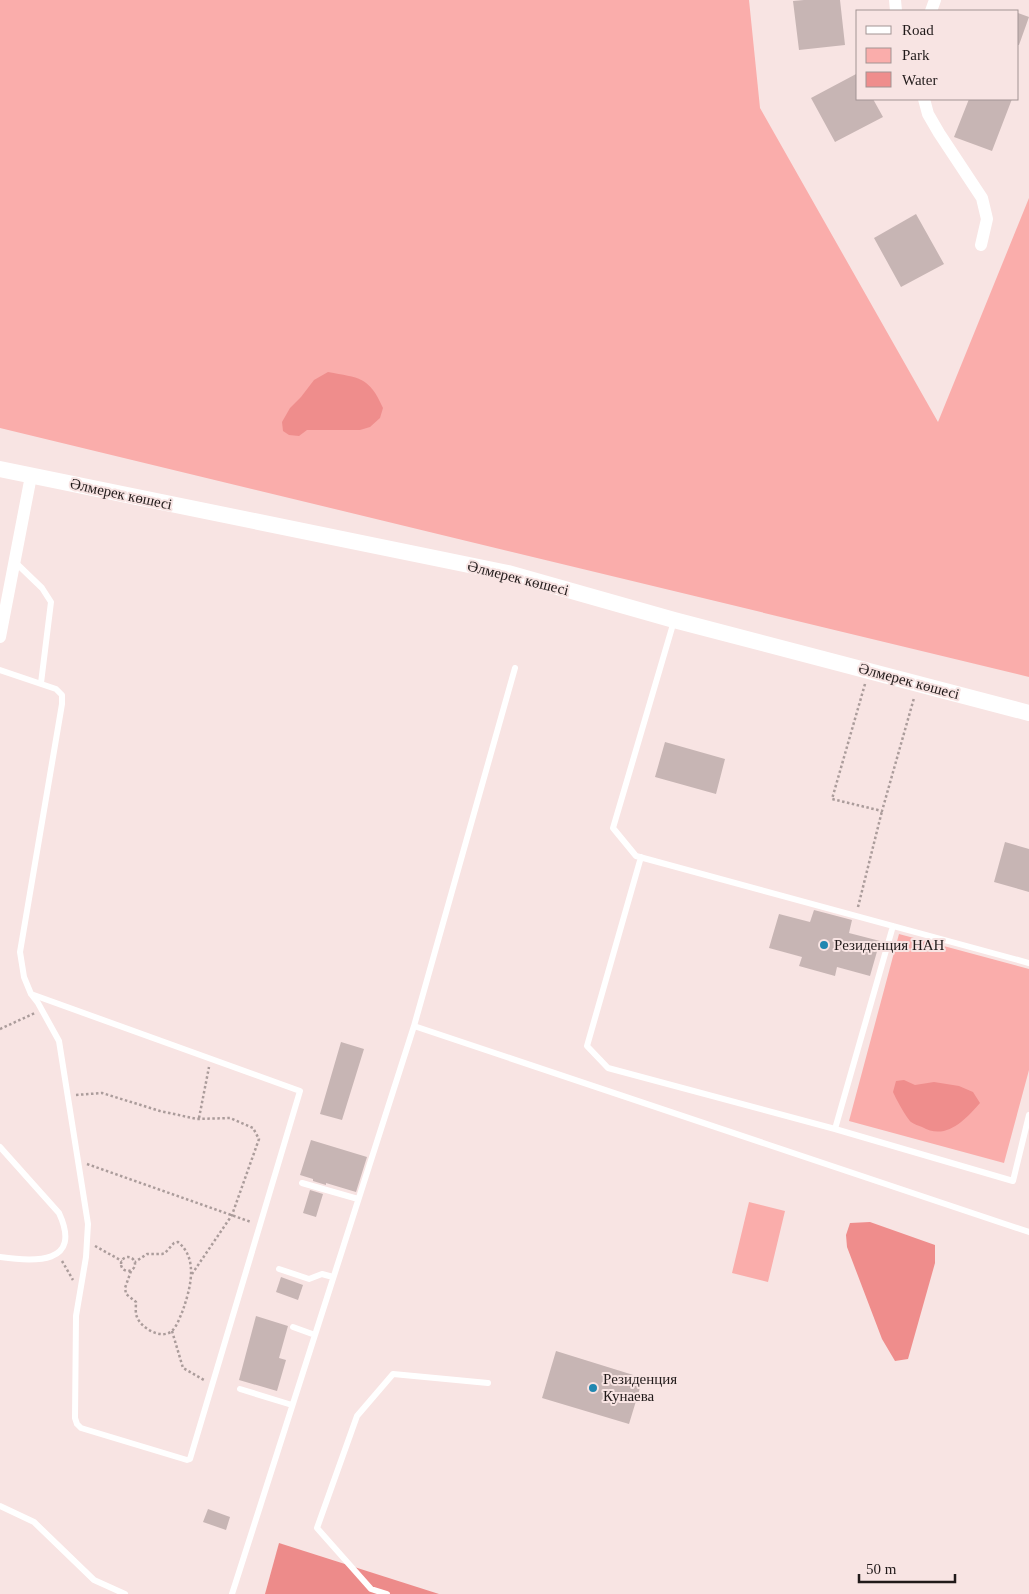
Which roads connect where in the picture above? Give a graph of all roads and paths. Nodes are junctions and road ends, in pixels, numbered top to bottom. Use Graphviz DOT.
graph roads {
  1 [pos="924,100"];
  2 [pos="981,245"];
  3 [pos="0,469"];
  4 [pos="31,476"];
  5 [pos="15,561"];
  6 [pos="674,620"];
  7 [pos="0,637"];
  8 [pos="515,668"];
  9 [pos="0,670"];
  10 [pos="869,671"];
  11 [pos="40,683"];
  12 [pos="918,684"];
  13 [pos="1029,713"];
  14 [pos="882,811"];
  15 [pos="641,858"];
  16 [pos="855,916"];
  17 [pos="893,926"];
  18 [pos="1029,963"];
  19 [pos="31,994"];
  20 [pos="41,1009"];
  21 [pos="414,1026"];
  22 [pos="0,1029"];
  23 [pos="210,1058"];
  24 [pos="68,1096"];
  25 [pos="1029,1115"];
  26 [pos="199,1119"];
  27 [pos="835,1129"];
  28 [pos="0,1147"];
  29 [pos="78,1161"];
  30 [pos="302,1183"];
  31 [pos="358,1199"];
  32 [pos="232,1215"];
  33 [pos="260,1225"];
  34 [pos="1029,1232"];
  35 [pos="87,1242"];
  36 [pos="58,1253"];
  37 [pos="0,1258"];
  38 [pos="122,1261"];
  39 [pos="135,1262"];
  40 [pos="280,1269"];
  41 [pos="131,1271"];
  42 [pos="192,1274"];
  43 [pos="333,1277"];
  44 [pos="80,1293"];
  45 [pos="293,1327"];
  46 [pos="172,1331"];
  47 [pos="315,1335"];
  48 [pos="488,1383"];
  49 [pos="212,1385"];
  50 [pos="240,1389"];
  51 [pos="292,1405"];
  52 [pos="0,1506"];
  53 [pos="125,1594"];
  54 [pos="232,1594"];
  55 [pos="387,1594"];
  1 -- 2 [label="street"];
  3 -- 4 [label="street, Әлмерек көшесі"];
  4 -- 5 [label="street"];
  4 -- 6 [label="street, Әлмерек көшесі"];
  5 -- 7 [label="street"];
  5 -- 11 [label="lane"];
  6 -- 10 [label="street, Әлмерек көшесі"];
  6 -- 15 [label="lane"];
  8 -- 21 [label="lane"];
  9 -- 11 [label="lane"];
  10 -- 12 [label="street, Әлмерек көшесі"];
  10 -- 14 [label="path"];
  11 -- 19 [label="lane"];
  12 -- 13 [label="street, Әлмерек көшесі"];
  12 -- 14 [label="path"];
  14 -- 16 [label="path"];
  15 -- 16 [label="lane"];
  15 -- 27 [label="lane"];
  16 -- 17 [label="lane"];
  17 -- 18 [label="lane"];
  17 -- 27 [label="lane"];
  19 -- 20 [label="lane"];
  19 -- 23 [label="lane"];
  20 -- 22 [label="path"];
  20 -- 24 [label="lane"];
  21 -- 31 [label="lane"];
  21 -- 34 [label="lane"];
  23 -- 26 [label="path"];
  23 -- 33 [label="lane"];
  24 -- 26 [label="path"];
  24 -- 29 [label="lane"];
  25 -- 27 [label="lane"];
  26 -- 32 [label="path"];
  28 -- 36 [label="lane"];
  29 -- 32 [label="path"];
  29 -- 35 [label="lane"];
  30 -- 31 [label="lane"];
  31 -- 43 [label="lane"];
  32 -- 33 [label="path"];
  32 -- 42 [label="path"];
  33 -- 49 [label="lane"];
  35 -- 38 [label="path"];
  35 -- 44 [label="lane"];
  36 -- 37 [label="lane"];
  36 -- 44 [label="path"];
  38 -- 39 [label="path"];
  38 -- 41 [label="path"];
  39 -- 41 [label="path"];
  39 -- 42 [label="path"];
  40 -- 43 [label="lane"];
  41 -- 46 [label="path"];
  42 -- 46 [label="path"];
  43 -- 47 [label="lane"];
  44 -- 49 [label="lane"];
  45 -- 47 [label="lane"];
  46 -- 49 [label="path"];
  47 -- 51 [label="lane"];
  48 -- 55 [label="lane"];
  50 -- 51 [label="lane"];
  51 -- 54 [label="lane"];
  52 -- 53 [label="lane"];
}
